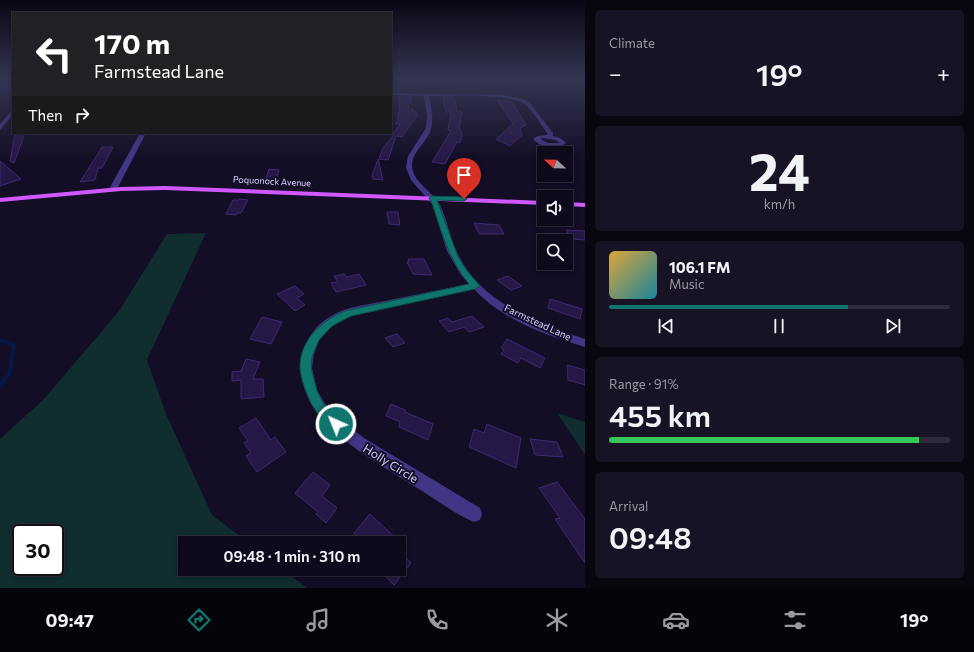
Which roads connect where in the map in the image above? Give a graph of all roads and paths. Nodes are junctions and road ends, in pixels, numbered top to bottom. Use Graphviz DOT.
graph roads {
  1 [pos="428,106"];
  2 [pos="530,106"];
  3 [pos="12,113"];
  4 [pos="0,128"];
  5 [pos="142,134"];
  6 [pos="550,136"];
  7 [pos="113,190"];
  8 [pos="432,198"];
  9 [pos="0,200"];
  10 [pos="537,203"];
  11 [pos="573,204"];
  12 [pos="585,205"];
  13 [pos="475,286"];
  14 [pos="585,343"];
  15 [pos="474,514"];
  1 -- 8 [label="street, Farmstead Lane"];
  2 -- 6 [label="street"];
  3 -- 4 [label="street"];
  5 -- 7 [label="street"];
  7 -- 8 [label="main road, Poquonock Avenue"];
  7 -- 9 [label="main road, Poquonock Avenue"];
  8 -- 10 [label="main road, Poquonock Avenue"];
  8 -- 13 [label="street, Farmstead Lane"];
  11 -- 12 [label="main road"];
  13 -- 14 [label="street, Farmstead Lane"];
  13 -- 15 [label="street, Holly Circle"];
}
